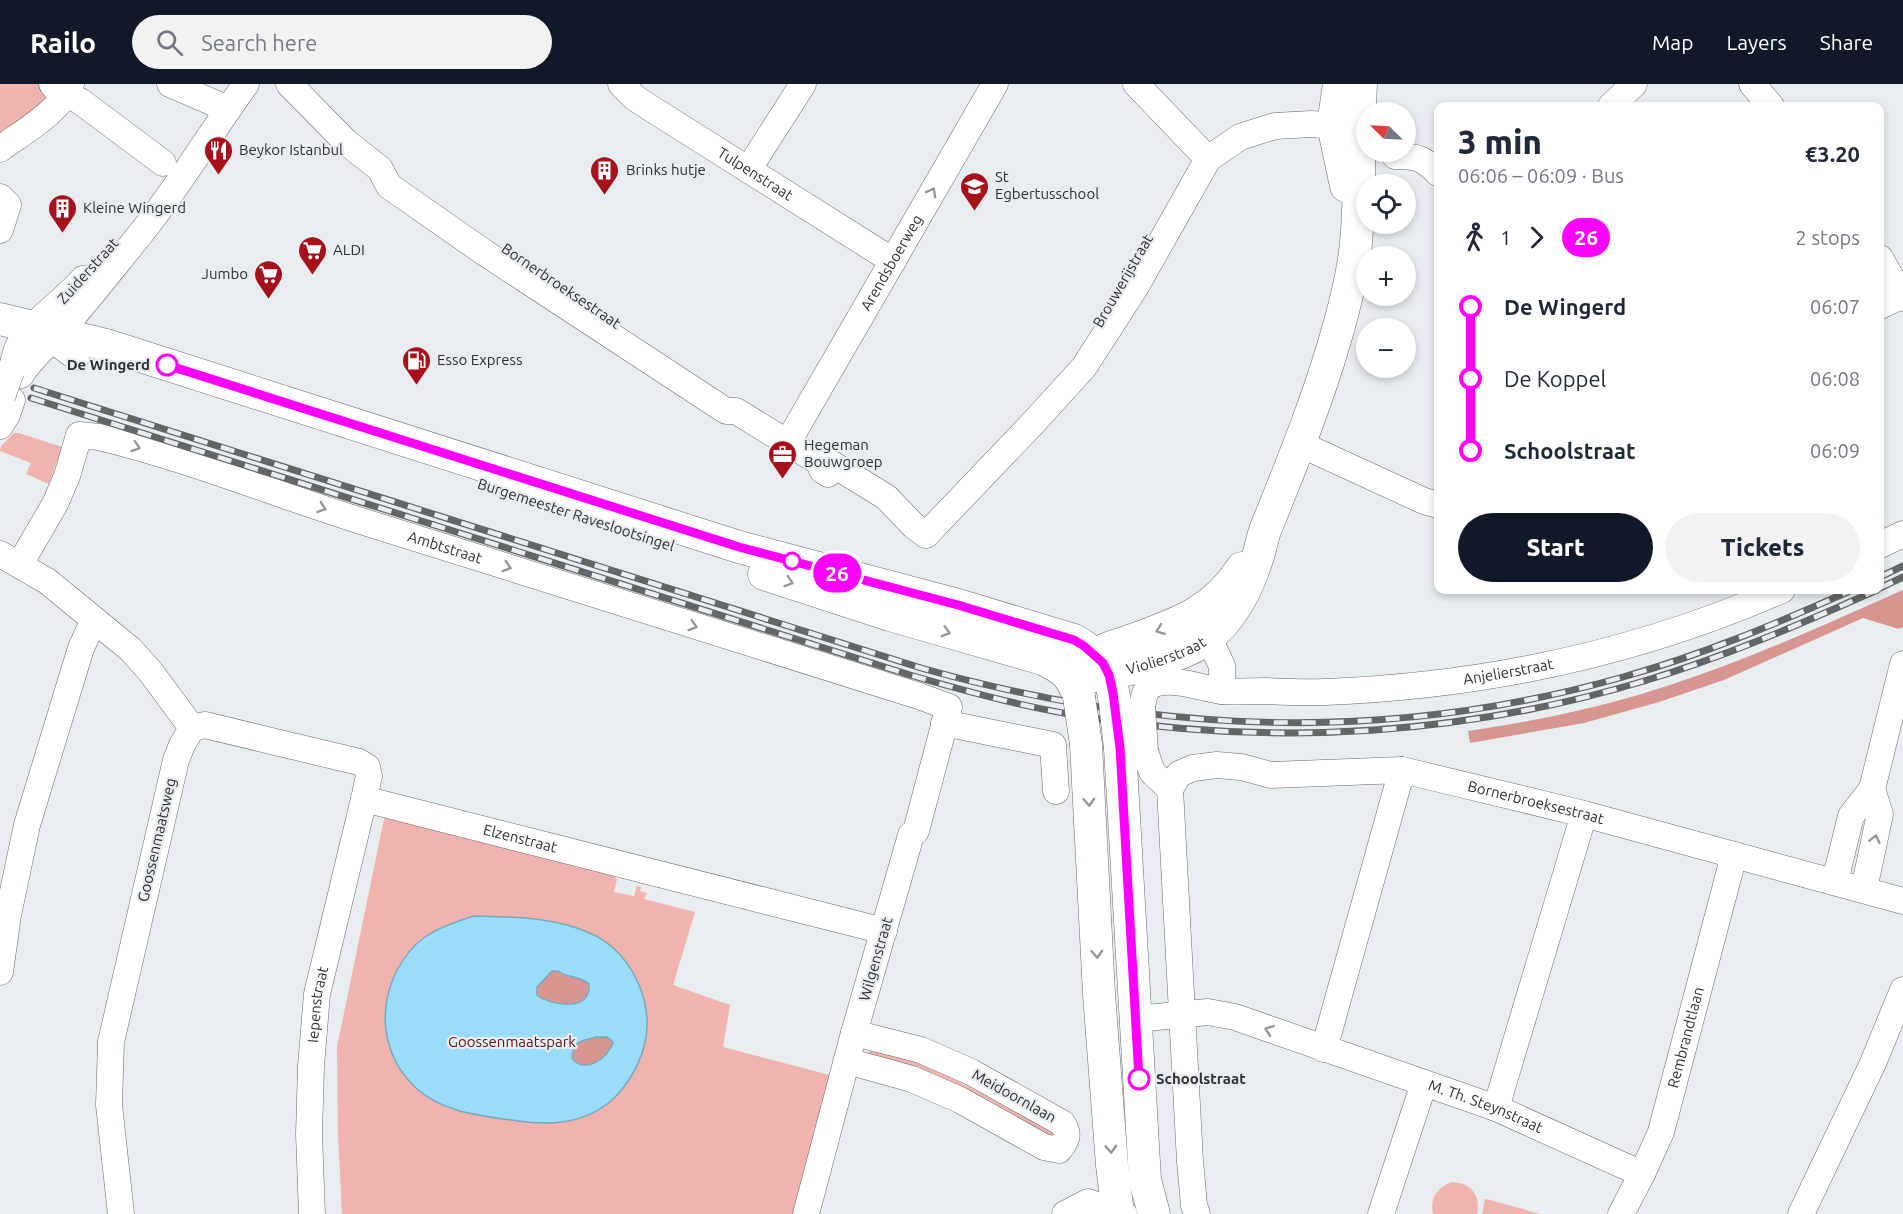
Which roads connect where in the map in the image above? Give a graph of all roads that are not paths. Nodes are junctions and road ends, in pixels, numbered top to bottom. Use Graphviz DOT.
graph roads {
  1 [pos="170,84"];
  2 [pos="246,84"];
  3 [pos="621,84"];
  4 [pos="803,84"];
  5 [pos="995,84"];
  6 [pos="1136,84"];
  7 [pos="1634,84"];
  8 [pos="1752,84"];
  9 [pos="64,87"];
  10 [pos="300,87"];
  11 [pos="1615,102"];
  12 [pos="1768,102"];
  13 [pos="1348,107"];
  14 [pos="228,109"];
  15 [pos="204,142"];
  16 [pos="0,149"];
  17 [pos="1203,154"];
  18 [pos="1416,156"];
  19 [pos="163,163"];
  20 [pos="1434,169"];
  21 [pos="748,170"];
  22 [pos="0,197"];
  23 [pos="0,230"];
  24 [pos="893,261"];
  25 [pos="1884,268"];
  26 [pos="1897,299"];
  27 [pos="0,320"];
  28 [pos="32,351"];
  29 [pos="5,399"];
  30 [pos="0,426"];
  31 [pos="788,442"];
  32 [pos="1300,444"];
  33 [pos="1434,504"];
  34 [pos="914,525"];
  35 [pos="1903,534"];
  36 [pos="1884,543"];
  37 [pos="10,559"];
  38 [pos="1773,594"];
  39 [pos="93,620"];
  40 [pos="1203,625"];
  41 [pos="1903,664"];
  42 [pos="1115,685"];
  43 [pos="1076,688"];
  44 [pos="1222,691"];
  45 [pos="946,715"];
  46 [pos="192,728"];
  47 [pos="1132,749"];
  48 [pos="1402,770"];
  49 [pos="1170,789"];
  50 [pos="1872,789"];
  51 [pos="1056,791"];
  52 [pos="364,800"];
  53 [pos="1584,814"];
  54 [pos="1734,855"];
  55 [pos="1835,881"];
  56 [pos="1864,889"];
  57 [pos="1903,901"];
  58 [pos="4,914"];
  59 [pos="884,931"];
  60 [pos="0,972"];
  61 [pos="1903,990"];
  62 [pos="1181,1014"];
  63 [pos="1136,1019"];
  64 [pos="854,1033"];
  65 [pos="1324,1049"];
  66 [pos="847,1061"];
  67 [pos="1424,1083"];
  68 [pos="1496,1108"];
  69 [pos="1642,1174"];
  70 [pos="1145,1184"];
  71 [pos="1118,1213"];
  72 [pos="121,1214"];
  73 [pos="312,1214"];
  74 [pos="806,1214"];
  75 [pos="1065,1214"];
  76 [pos="1154,1214"];
  77 [pos="1197,1214"];
  78 [pos="1381,1214"];
  79 [pos="1621,1214"];
  80 [pos="1801,1214"];
  1 -- 14 [label="street"];
  2 -- 14 [label="street, Zuiderstraat"];
  3 -- 21 [label="street, Tulpenstraat"];
  4 -- 21 [label="street"];
  24 -- 5 [label="street, Arendsboerweg, one-way"];
  6 -- 17 [label="street"];
  7 -- 11 [label="street"];
  8 -- 12 [label="street"];
  9 -- 16 [label="street"];
  9 -- 19 [label="street"];
  10 -- 31 [label="street, Bornerbroeksestraat"];
  13 -- 17 [label="street, Brouwerijstraat"];
  13 -- 32 [label="main road, Violierstraat"];
  14 -- 15 [label="street, Zuiderstraat"];
  15 -- 28 [label="street, Zuiderstraat"];
  15 -- 28 [label="street, Zuiderstraat"];
  17 -- 34 [label="street, Brouwerijstraat"];
  18 -- 20 [label="street"];
  21 -- 24 [label="street, Tulpenstraat"];
  22 -- 23 [label="street"];
  24 -- 31 [label="street, Arendsboerweg"];
  25 -- 26 [label="street"];
  27 -- 28 [label="main road, Burgemeester Raveslootsingel"];
  28 -- 29 [label="street"];
  28 -- 42 [label="main road, Burgemeester Raveslootsingel"];
  28 -- 43 [label="main road, Burgemeester Raveslootsingel, one-way"];
  29 -- 30 [label="street"];
  31 -- 34 [label="street, Bornerbroeksestraat"];
  32 -- 33 [label="street"];
  32 -- 40 [label="main road, Violierstraat"];
  35 -- 36 [label="street"];
  37 -- 39 [label="street"];
  37 -- 45 [label="street, Ambtstraat, one-way"];
  38 -- 44 [label="street, Anjelierstraat"];
  39 -- 46 [label="street"];
  39 -- 58 [label="street"];
  40 -- 42 [label="main road, Violierstraat"];
  40 -- 44 [label="street"];
  41 -- 50 [label="street"];
  42 -- 43 [label="main road, Violierstraat"];
  42 -- 44 [label="street, Anjelierstraat"];
  42 -- 47 [label="main road, bridge"];
  43 -- 71 [label="main road, one-way, bridge"];
  45 -- 51 [label="street, Ambtstraat"];
  45 -- 59 [label="street, Wilgenstraat"];
  46 -- 52 [label="street"];
  46 -- 72 [label="street, Goossenmaatsweg"];
  47 -- 49 [label="street"];
  47 -- 63 [label="main road"];
  48 -- 49 [label="street, Bornerbroeksestraat"];
  48 -- 53 [label="street, Bornerbroeksestraat"];
  48 -- 65 [label="street"];
  49 -- 62 [label="street"];
  50 -- 55 [label="street"];
  56 -- 50 [label="street, one-way"];
  52 -- 59 [label="street, Elzenstraat"];
  52 -- 73 [label="street, Iepenstraat"];
  53 -- 54 [label="street, Bornerbroeksestraat"];
  53 -- 68 [label="street"];
  54 -- 55 [label="street, Bornerbroeksestraat"];
  54 -- 69 [label="street, Rembrandtlaan"];
  55 -- 56 [label="street, Bornerbroeksestraat"];
  56 -- 57 [label="street, Bornerbroeksestraat"];
  58 -- 60 [label="street"];
  59 -- 64 [label="street, Wilgenstraat"];
  61 -- 80 [label="street"];
  62 -- 63 [label="street, M. Th. Steynstraat"];
  65 -- 62 [label="street, M. Th. Steynstraat, one-way"];
  62 -- 77 [label="street"];
  63 -- 70 [label="main road"];
  64 -- 66 [label="street, Wilgenstraat"];
  64 -- 66 [label="street, Meidoornlaan"];
  65 -- 67 [label="street, M. Th. Steynstraat"];
  66 -- 74 [label="street, Wilgenstraat"];
  67 -- 68 [label="street, M. Th. Steynstraat"];
  67 -- 78 [label="street"];
  68 -- 69 [label="street, M. Th. Steynstraat"];
  69 -- 79 [label="street, Rembrandtlaan"];
  70 -- 71 [label="street"];
  70 -- 76 [label="main road"];
  71 -- 75 [label="street"];
}
